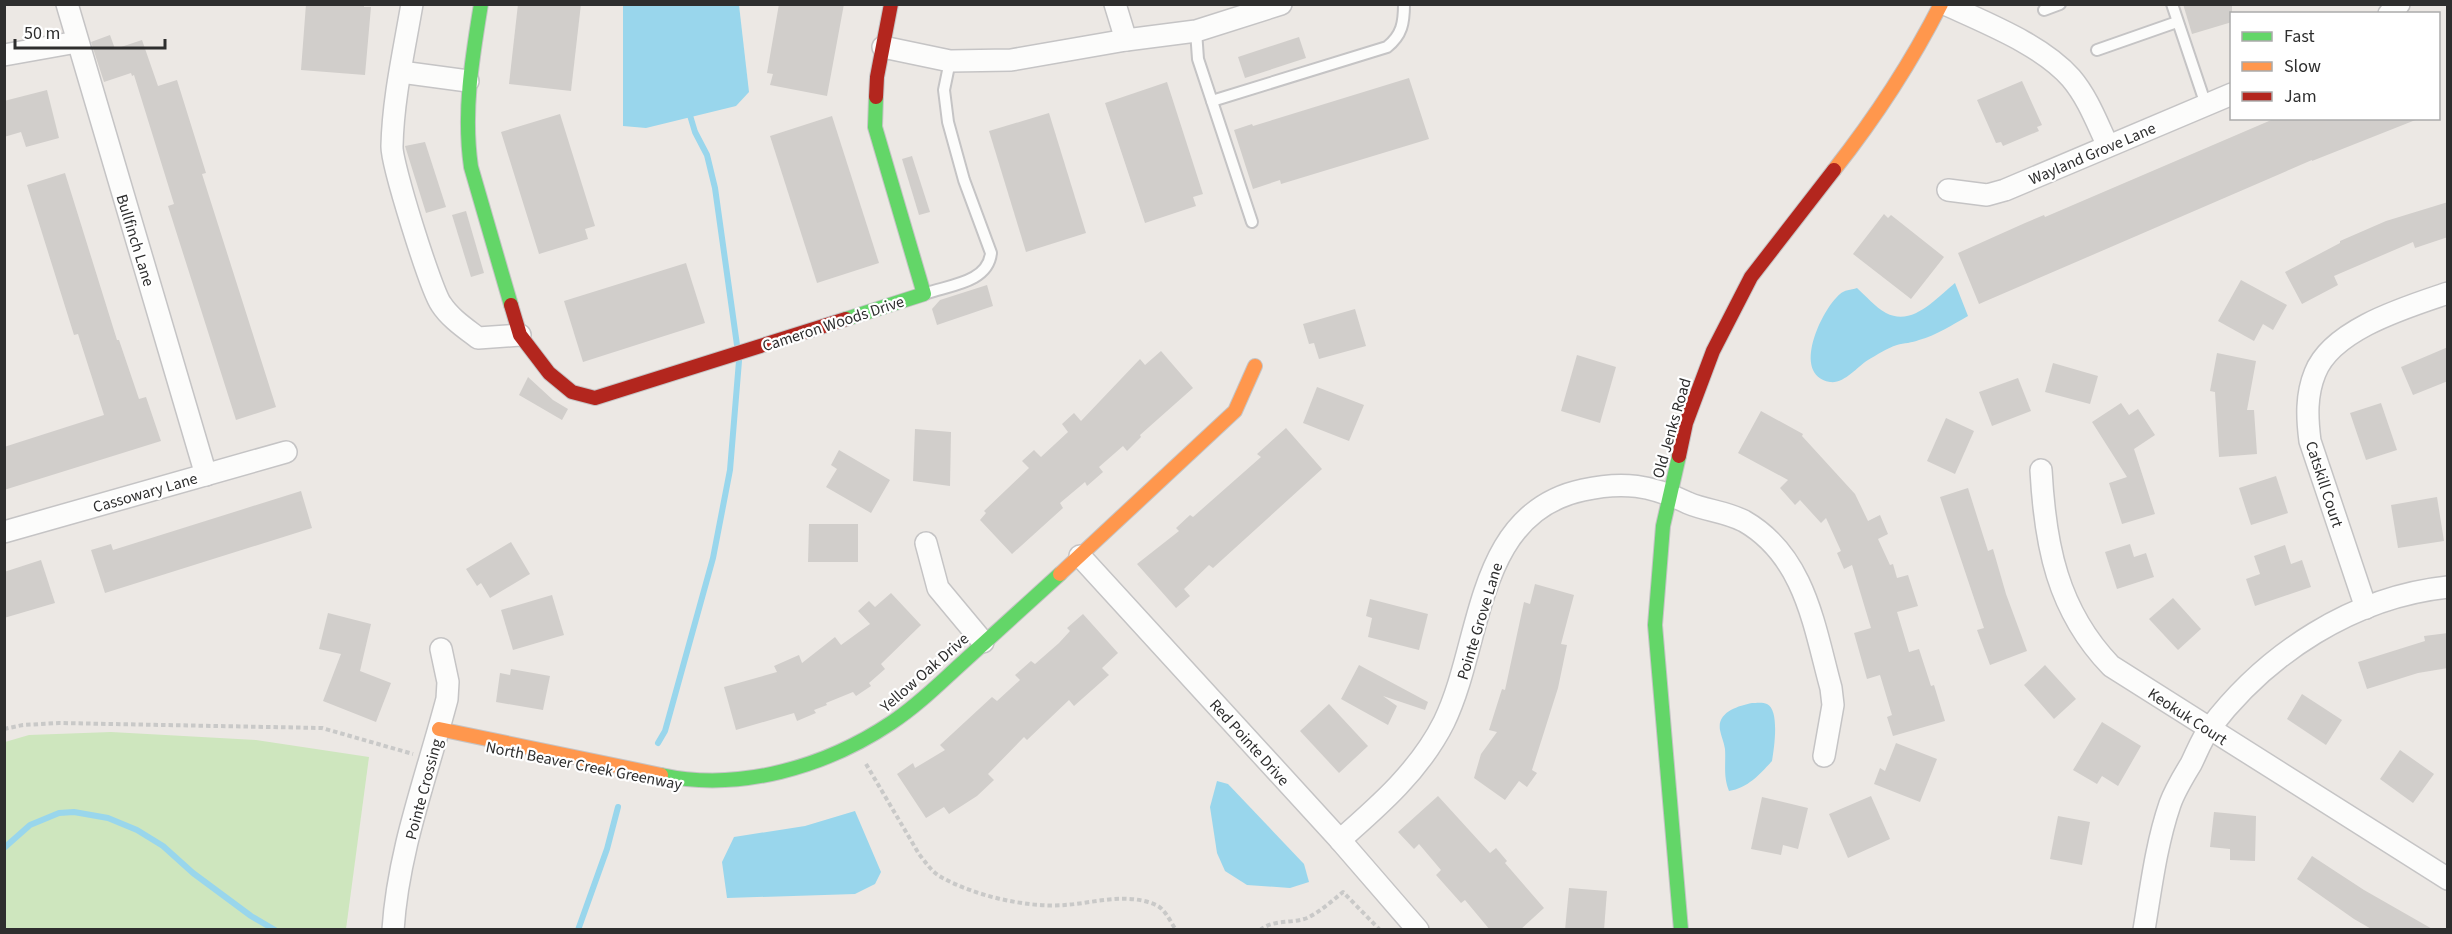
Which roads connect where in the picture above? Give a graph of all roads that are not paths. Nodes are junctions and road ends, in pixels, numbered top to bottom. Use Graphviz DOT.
graph roads {
  1 [pos="67,4"];
  2 [pos="412,4"];
  3 [pos="481,4"];
  4 [pos="891,4"];
  5 [pos="1115,4"];
  6 [pos="1281,4"];
  7 [pos="1404,4"];
  8 [pos="1943,4"];
  9 [pos="2060,4"];
  10 [pos="2172,4"];
  11 [pos="2044,10"];
  12 [pos="2178,22"];
  13 [pos="1196,31"];
  14 [pos="1126,40"];
  15 [pos="77,42"];
  16 [pos="883,47"];
  17 [pos="2097,50"];
  18 [pos="4,55"];
  19 [pos="950,61"];
  20 [pos="400,72"];
  21 [pos="468,81"];
  22 [pos="2230,95"];
  23 [pos="1212,101"];
  24 [pos="2206,105"];
  25 [pos="2108,146"];
  26 [pos="1948,190"];
  27 [pos="1252,222"];
  28 [pos="2448,292"];
  29 [pos="924,294"];
  30 [pos="520,335"];
  31 [pos="1255,366"];
  32 [pos="286,452"];
  33 [pos="2041,470"];
  34 [pos="206,475"];
  35 [pos="1669,494"];
  36 [pos="4,532"];
  37 [pos="926,543"];
  38 [pos="1080,556"];
  39 [pos="2448,587"];
  40 [pos="2366,608"];
  41 [pos="983,642"];
  42 [pos="441,649"];
  43 [pos="439,729"];
  44 [pos="2209,729"];
  45 [pos="1824,756"];
  46 [pos="1340,840"];
  47 [pos="2448,879"];
  48 [pos="393,930"];
  49 [pos="1418,930"];
  50 [pos="1681,930"];
  51 [pos="2144,930"];
  1 -- 15 [label="street, Bullfinch Lane"];
  2 -- 20 [label="street"];
  3 -- 21 [label="street, Cameron Woods Drive"];
  4 -- 16 [label="street, Cameron Woods Drive"];
  5 -- 14 [label="street"];
  6 -- 13 [label="street"];
  7 -- 23 [label="lane"];
  8 -- 25 [label="street"];
  8 -- 35 [label="street, Old Jenks Road"];
  9 -- 11 [label="lane"];
  10 -- 12 [label="lane"];
  12 -- 17 [label="lane"];
  12 -- 24 [label="lane"];
  13 -- 14 [label="street"];
  13 -- 23 [label="lane"];
  14 -- 19 [label="street"];
  15 -- 18 [label="street"];
  15 -- 34 [label="street, Bullfinch Lane"];
  16 -- 19 [label="street"];
  16 -- 29 [label="street, Cameron Woods Drive"];
  19 -- 29 [label="lane"];
  20 -- 21 [label="street"];
  20 -- 30 [label="street"];
  21 -- 30 [label="street, Cameron Woods Drive"];
  22 -- 24 [label="street, Wayland Grove Lane"];
  23 -- 27 [label="lane"];
  24 -- 25 [label="street, Wayland Grove Lane"];
  25 -- 26 [label="street, Wayland Grove Lane"];
  28 -- 40 [label="street, Catskill Court"];
  29 -- 30 [label="street, Cameron Woods Drive"];
  31 -- 38 [label="street, Yellow Oak Drive"];
  32 -- 34 [label="street, Cassowary Lane"];
  33 -- 44 [label="street, Keokuk Court"];
  34 -- 36 [label="street, Cassowary Lane"];
  35 -- 45 [label="street, Pointe Grove Lane"];
  35 -- 46 [label="street, Pointe Grove Lane"];
  35 -- 50 [label="street, Old Jenks Road"];
  37 -- 41 [label="street"];
  38 -- 41 [label="street, Yellow Oak Drive"];
  38 -- 46 [label="street, Red Pointe Drive"];
  39 -- 40 [label="street"];
  40 -- 44 [label="street"];
  41 -- 43 [label="street, Yellow Oak Drive"];
  42 -- 43 [label="street, Pointe Crossing"];
  43 -- 48 [label="street, Pointe Crossing"];
  44 -- 47 [label="street, Keokuk Court"];
  44 -- 51 [label="street"];
  46 -- 49 [label="street, Red Pointe Drive"];
}
